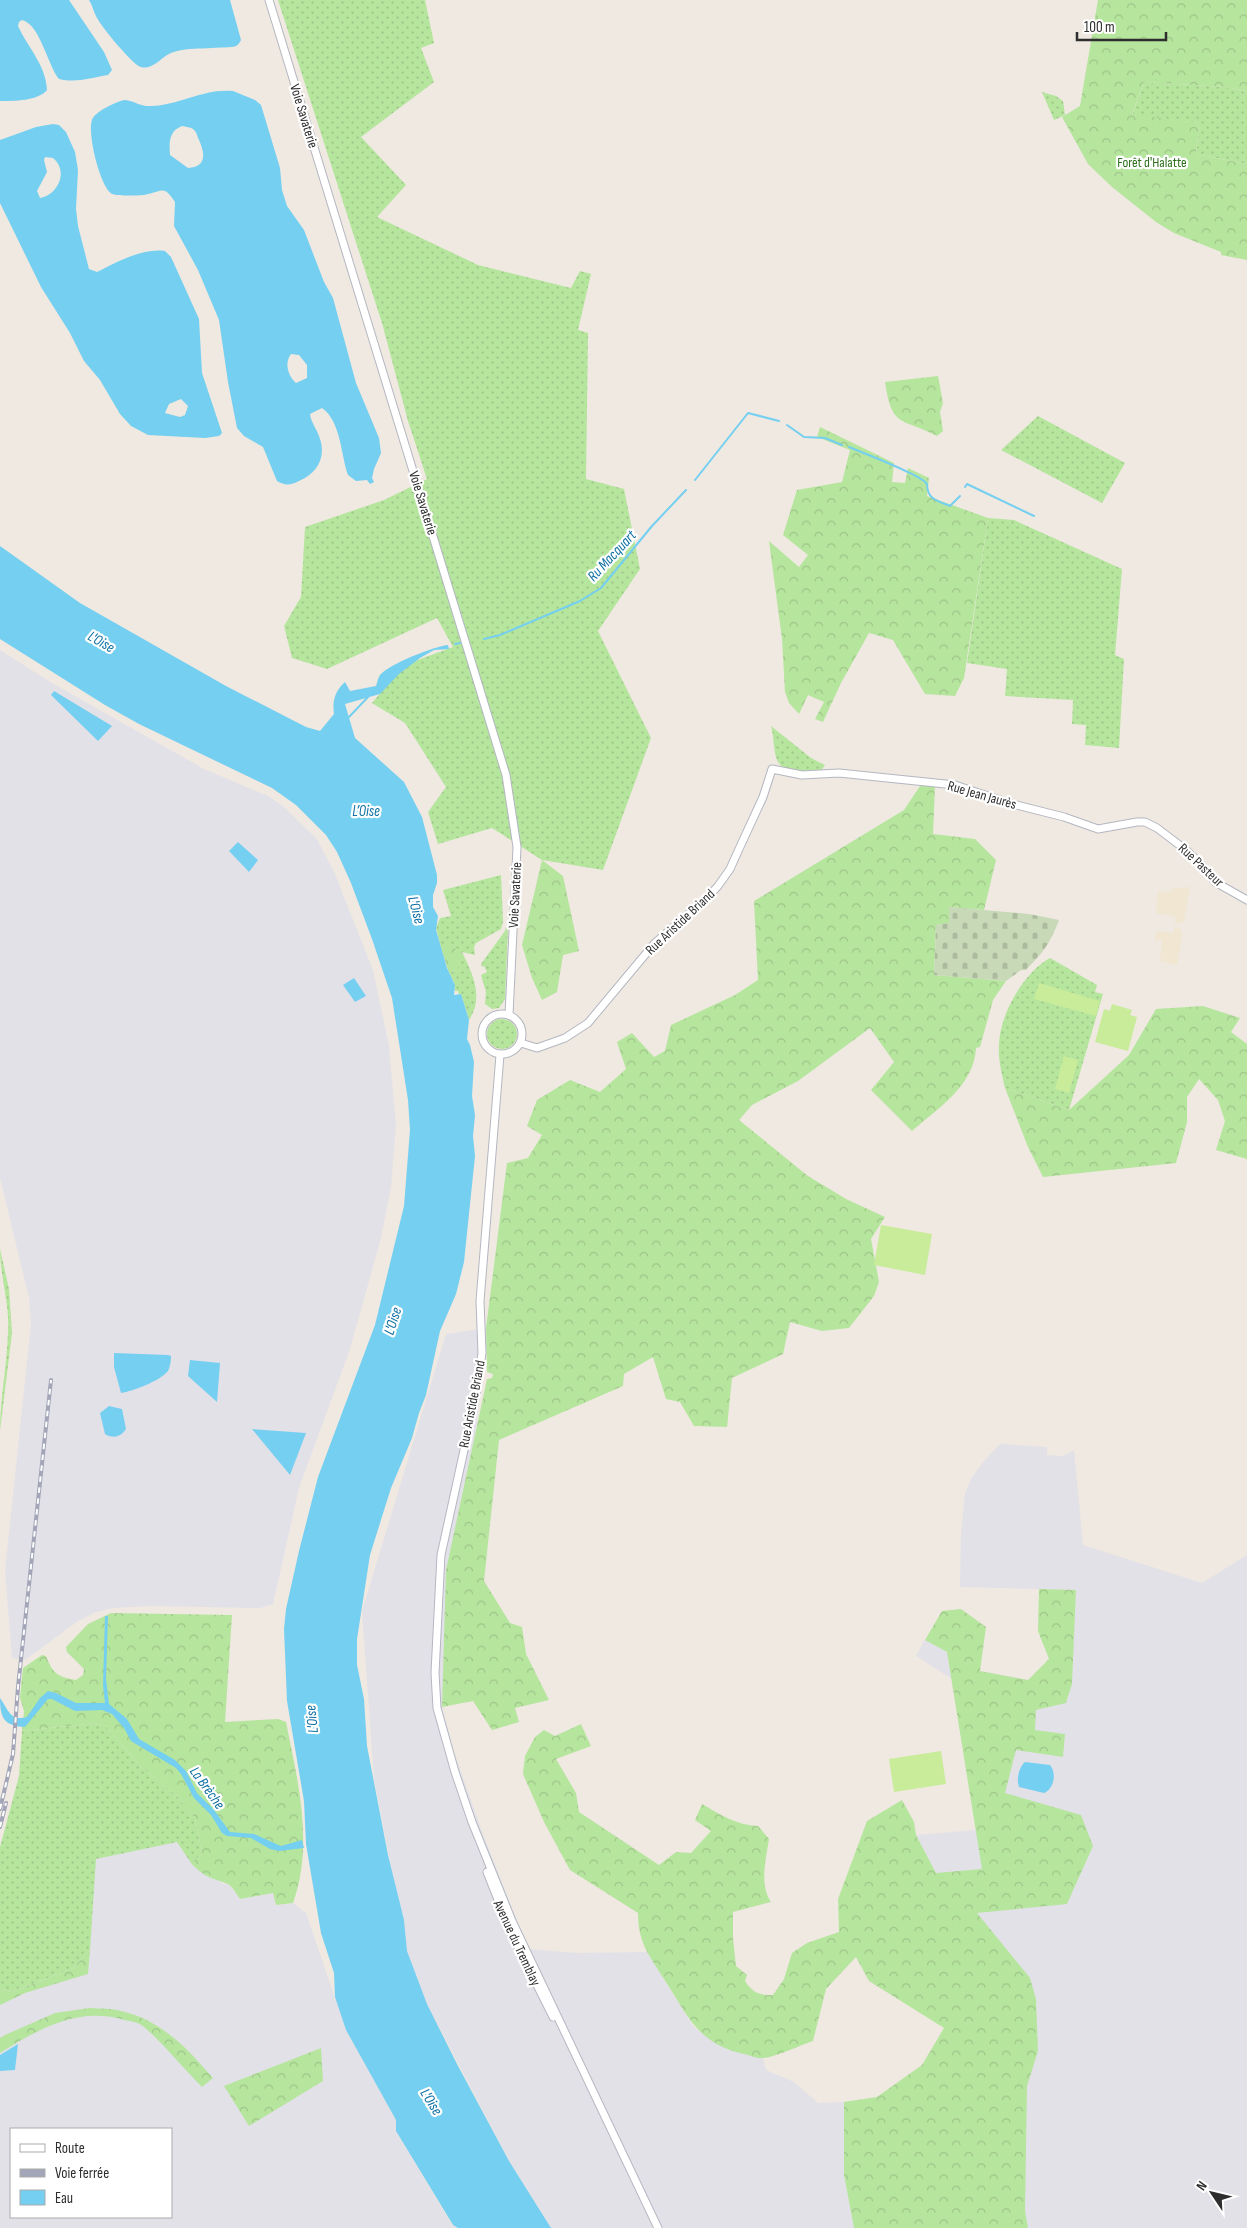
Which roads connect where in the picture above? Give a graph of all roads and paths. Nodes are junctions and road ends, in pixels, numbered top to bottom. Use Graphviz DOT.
graph roads {
  1 [pos="269,0"];
  2 [pos="772,768"];
  3 [pos="1157,828"];
  4 [pos="1247,900"];
  5 [pos="509,1015"];
  6 [pos="521,1043"];
  7 [pos="500,1054"];
  8 [pos="449,1751"];
  9 [pos="658,2228"];
  1 -- 5 [label="main road, Voie Savaterie"];
  2 -- 3 [label="main road, Rue Jean Jaurès"];
  2 -- 6 [label="main road, Rue Aristide Briand"];
  3 -- 4 [label="main road, Rue Pasteur"];
  5 -- 6 [label="main road"];
  5 -- 7 [label="main road"];
  6 -- 7 [label="main road"];
  7 -- 8 [label="main road, Rue Aristide Briand"];
  8 -- 9 [label="main road, Avenue du Tremblay"];
}
